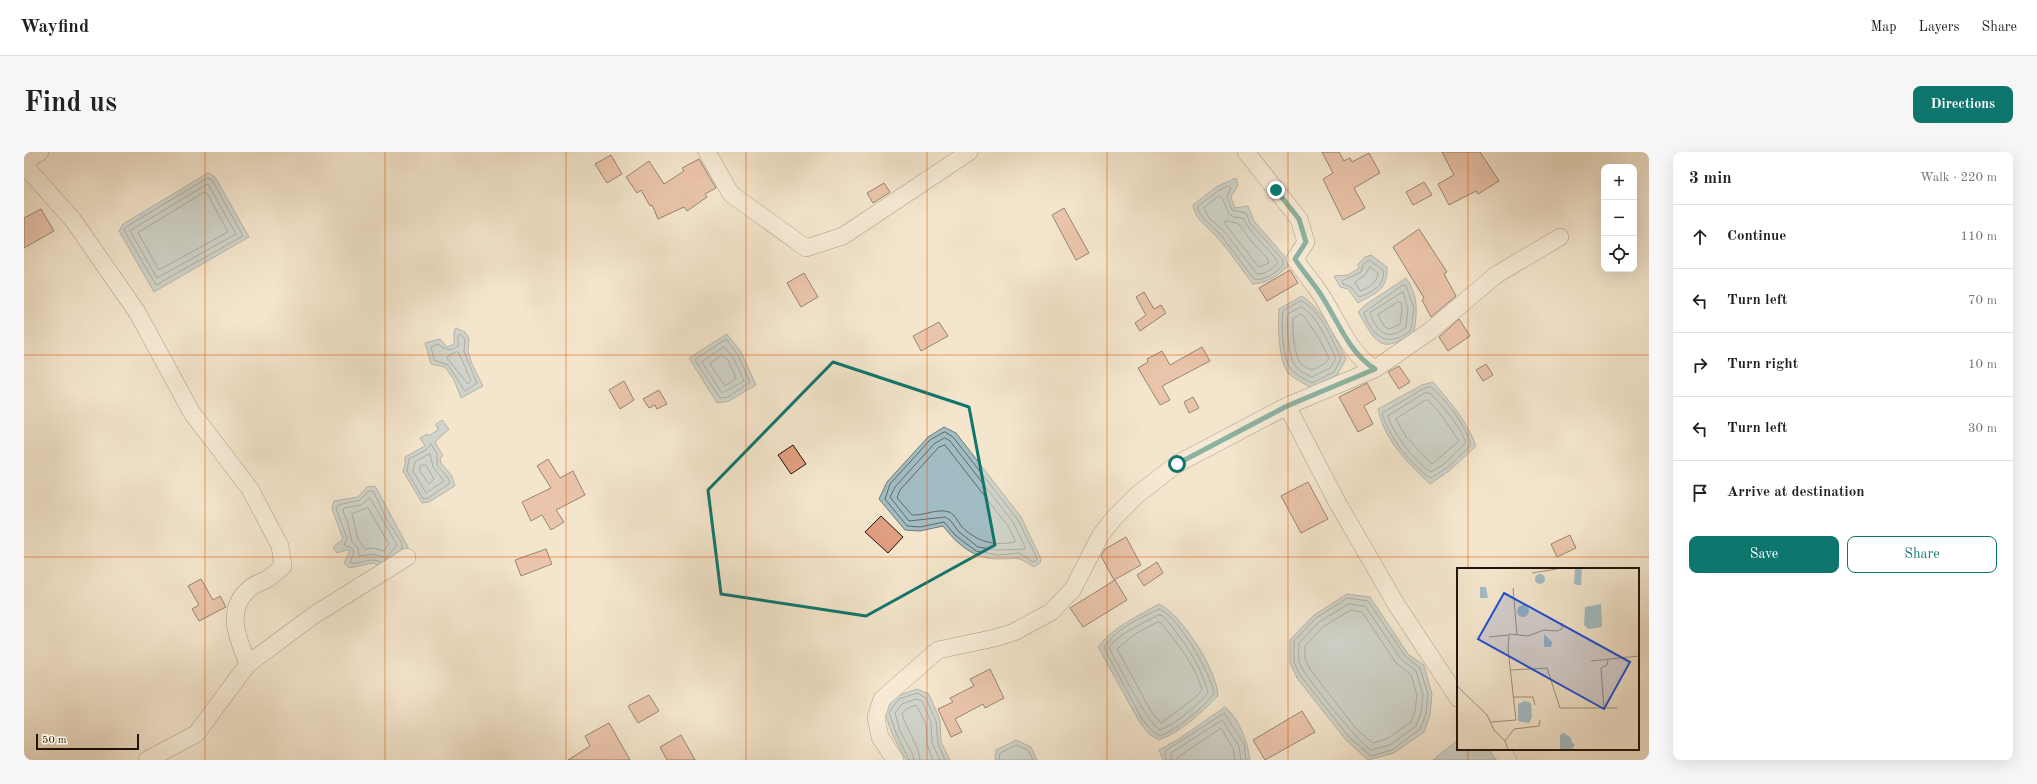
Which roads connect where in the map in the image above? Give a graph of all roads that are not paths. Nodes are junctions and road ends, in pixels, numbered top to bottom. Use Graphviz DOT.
graph roads {
  1 [pos="40,152"];
  2 [pos="707,152"];
  3 [pos="970,152"];
  4 [pos="1246,152"];
  5 [pos="24,163"];
  6 [pos="1560,237"];
  7 [pos="1375,369"];
  8 [pos="1287,406"];
  9 [pos="407,557"];
  10 [pos="248,664"];
  11 [pos="1457,696"];
  12 [pos="1500,750"];
  13 [pos="147,760"];
  14 [pos="895,760"];
  15 [pos="1508,760"];
  1 -- 5 [label="street"];
  2 -- 3 [label="street"];
  4 -- 7 [label="street"];
  5 -- 10 [label="street"];
  6 -- 7 [label="street"];
  7 -- 8 [label="street"];
  8 -- 11 [label="street"];
  8 -- 14 [label="street"];
  9 -- 10 [label="street"];
  10 -- 13 [label="street"];
  12 -- 15 [label="street"];
}
